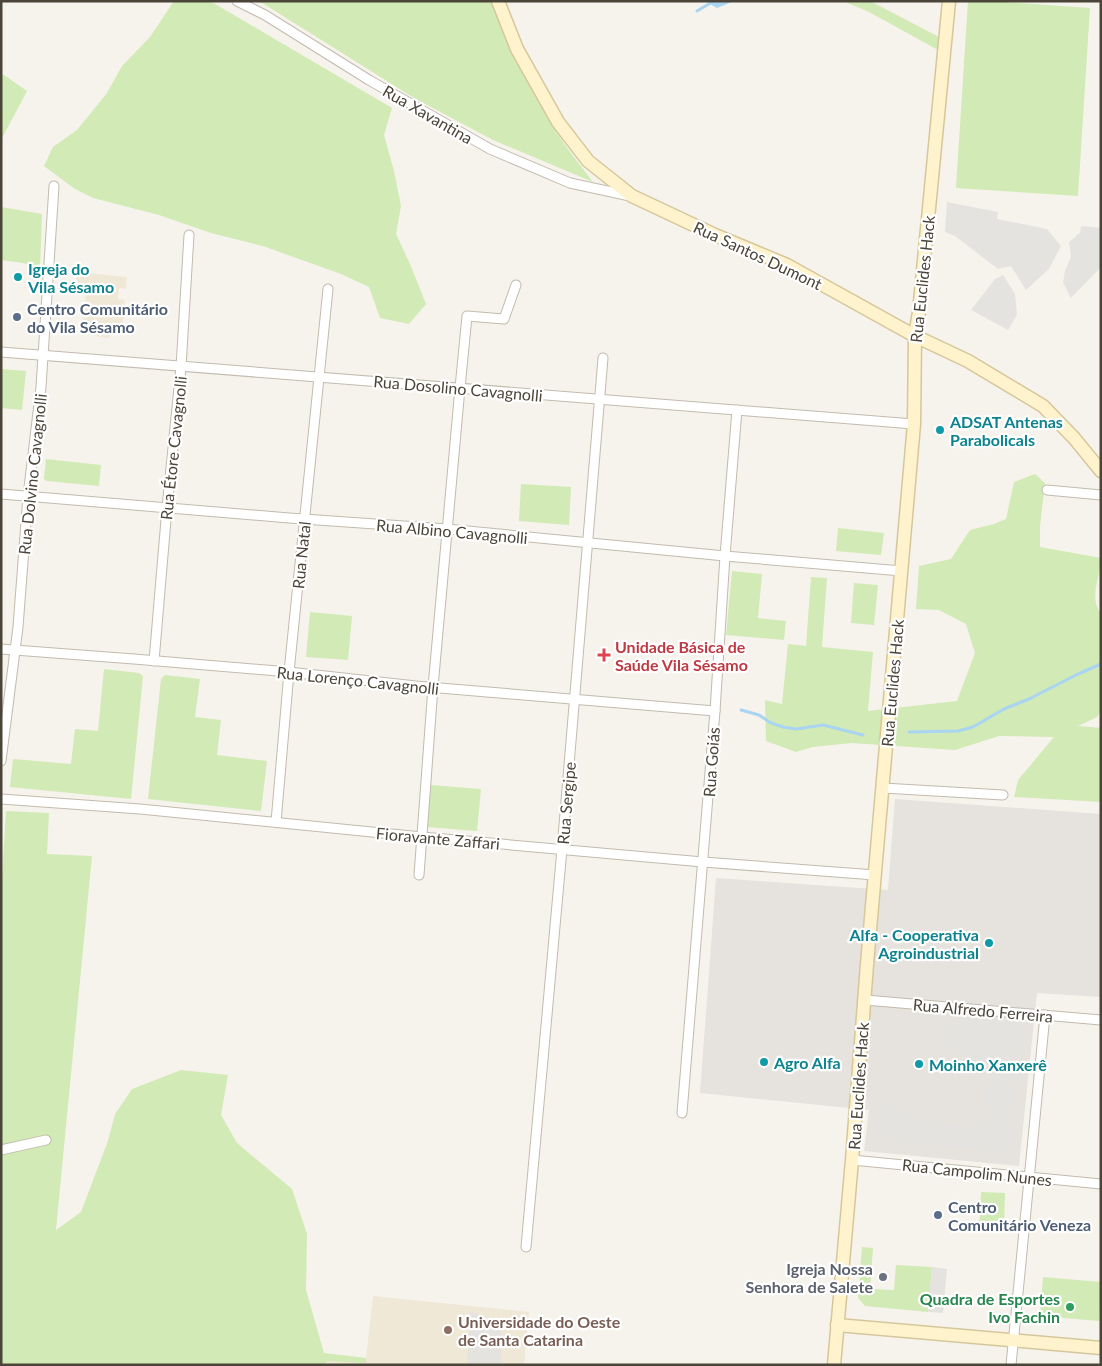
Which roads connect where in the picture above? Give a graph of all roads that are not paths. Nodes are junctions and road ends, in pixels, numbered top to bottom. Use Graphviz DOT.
graph roads {
  1 [pos="237,1"];
  2 [pos="498,1"];
  3 [pos="949,1"];
  4 [pos="54,186"];
  5 [pos="632,196"];
  6 [pos="189,235"];
  7 [pos="516,285"];
  8 [pos="328,289"];
  9 [pos="915,336"];
  10 [pos="1,352"];
  11 [pos="44,356"];
  12 [pos="603,358"];
  13 [pos="181,367"];
  14 [pos="319,376"];
  15 [pos="460,388"];
  16 [pos="600,399"];
  17 [pos="737,410"];
  18 [pos="914,424"];
  19 [pos="1101,471"];
  20 [pos="1047,490"];
  21 [pos="1,494"];
  22 [pos="1101,495"];
  23 [pos="28,496"];
  24 [pos="167,508"];
  25 [pos="305,519"];
  26 [pos="447,529"];
  27 [pos="588,543"];
  28 [pos="725,556"];
  29 [pos="902,571"];
  30 [pos="1,649"];
  31 [pos="15,650"];
  32 [pos="154,661"];
  33 [pos="289,672"];
  34 [pos="433,687"];
  35 [pos="575,699"];
  36 [pos="715,711"];
  37 [pos="1,761"];
  38 [pos="883,788"];
  39 [pos="1003,796"];
  40 [pos="1,799"];
  41 [pos="276,822"];
  42 [pos="422,837"];
  43 [pos="562,849"];
  44 [pos="703,862"];
  45 [pos="875,875"];
  46 [pos="419,876"];
  47 [pos="864,1000"];
  48 [pos="1045,1015"];
  49 [pos="1101,1020"];
  50 [pos="682,1113"];
  51 [pos="46,1140"];
  52 [pos="1,1150"];
  53 [pos="852,1160"];
  54 [pos="1029,1177"];
  55 [pos="1101,1184"];
  56 [pos="526,1247"];
  57 [pos="837,1325"];
  58 [pos="1012,1340"];
  59 [pos="1101,1348"];
  60 [pos="834,1365"];
  61 [pos="1010,1365"];
  1 -- 5 [label="street, Rua Xavantina"];
  2 -- 5 [label="main road, Rua Santos Dumont"];
  3 -- 9 [label="main road, Rua Euclides Hack"];
  4 -- 11 [label="street, Rua Dolvino Cavagnolli"];
  5 -- 9 [label="main road, Rua Santos Dumont"];
  6 -- 13 [label="street, Rua Étore Cavagnolli"];
  7 -- 15 [label="street"];
  8 -- 14 [label="street, Rua Natal"];
  9 -- 18 [label="main road, Rua Euclides Hack"];
  9 -- 19 [label="main road, Rua Santos Dumont"];
  10 -- 11 [label="street, Rua Dosolino Cavagnolli"];
  11 -- 13 [label="street, Rua Dosolino Cavagnolli"];
  11 -- 23 [label="street, Rua Dolvino Cavagnolli"];
  12 -- 16 [label="street, Rua Sergipe"];
  13 -- 14 [label="street, Rua Dosolino Cavagnolli"];
  13 -- 24 [label="street, Rua Étore Cavagnolli"];
  14 -- 15 [label="street, Rua Dosolino Cavagnolli"];
  14 -- 25 [label="street, Rua Natal"];
  15 -- 16 [label="street, Rua Dosolino Cavagnolli"];
  15 -- 26 [label="street"];
  16 -- 17 [label="street, Rua Dosolino Cavagnolli"];
  16 -- 27 [label="street, Rua Sergipe"];
  17 -- 18 [label="street, Rua Dosolino Cavagnolli"];
  17 -- 28 [label="street, Rua Goiás"];
  18 -- 29 [label="main road, Rua Euclides Hack"];
  20 -- 22 [label="street"];
  21 -- 23 [label="street, Rua Albino Cavagnolli"];
  23 -- 24 [label="street, Rua Albino Cavagnolli"];
  23 -- 31 [label="street, Rua Dolvino Cavagnolli"];
  24 -- 25 [label="street, Rua Albino Cavagnolli"];
  24 -- 32 [label="street, Rua Étore Cavagnolli"];
  25 -- 26 [label="street, Rua Albino Cavagnolli"];
  25 -- 33 [label="street, Rua Natal"];
  26 -- 27 [label="street, Rua Albino Cavagnolli"];
  26 -- 34 [label="street"];
  27 -- 28 [label="street, Rua Albino Cavagnolli"];
  27 -- 35 [label="street, Rua Sergipe"];
  28 -- 29 [label="street, Rua Albino Cavagnolli"];
  28 -- 36 [label="street, Rua Goiás"];
  29 -- 38 [label="main road, Rua Euclides Hack"];
  30 -- 31 [label="street, Rua Lorenço Cavagnolli"];
  31 -- 32 [label="street, Rua Lorenço Cavagnolli"];
  31 -- 37 [label="street, Rua Dolvino Cavagnolli"];
  32 -- 33 [label="street, Rua Lorenço Cavagnolli"];
  33 -- 34 [label="street, Rua Lorenço Cavagnolli"];
  33 -- 41 [label="street, Rua Natal"];
  34 -- 35 [label="street, Rua Lorenço Cavagnolli"];
  34 -- 42 [label="street"];
  35 -- 36 [label="street, Rua Lorenço Cavagnolli"];
  35 -- 43 [label="street, Rua Sergipe"];
  36 -- 44 [label="street, Rua Goiás"];
  38 -- 39 [label="street"];
  38 -- 45 [label="main road, Rua Euclides Hack"];
  40 -- 41 [label="street, Fioravante Zaffari"];
  41 -- 42 [label="street, Fioravante Zaffari"];
  42 -- 43 [label="street, Fioravante Zaffari"];
  42 -- 46 [label="street"];
  43 -- 44 [label="street, Fioravante Zaffari"];
  43 -- 56 [label="street, Rua Sergipe"];
  44 -- 45 [label="street, Fioravante Zaffari"];
  44 -- 50 [label="street, Rua Goiás"];
  45 -- 47 [label="main road, Rua Euclides Hack"];
  47 -- 48 [label="street, Rua Alfredo Ferreira"];
  47 -- 53 [label="main road, Rua Euclides Hack"];
  48 -- 49 [label="street, Rua Alfredo Ferreira"];
  48 -- 54 [label="street"];
  51 -- 52 [label="street"];
  53 -- 54 [label="street, Rua Campolim Nunes"];
  53 -- 57 [label="main road, Rua Euclides Hack"];
  54 -- 55 [label="street, Rua Campolim Nunes"];
  54 -- 58 [label="street"];
  57 -- 58 [label="main road"];
  57 -- 60 [label="main road, Rua Euclides Hack"];
  58 -- 59 [label="main road"];
  58 -- 61 [label="street"];
}
